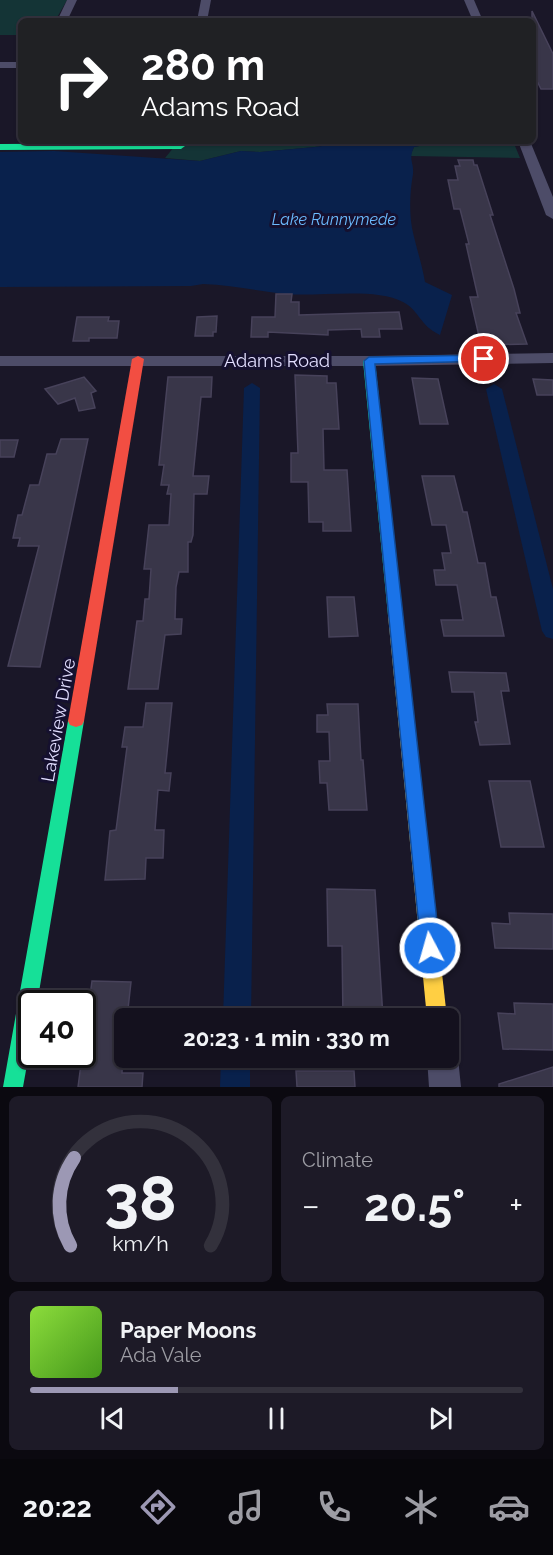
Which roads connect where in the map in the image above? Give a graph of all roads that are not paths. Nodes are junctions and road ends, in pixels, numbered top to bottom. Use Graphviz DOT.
graph roads {
  1 [pos="72,0"];
  2 [pos="206,0"];
  3 [pos="469,0"];
  4 [pos="63,18"];
  5 [pos="203,18"];
  6 [pos="477,18"];
  7 [pos="0,65"];
  8 [pos="18,65"];
  9 [pos="67,144"];
  10 [pos="525,144"];
  11 [pos="181,146"];
  12 [pos="0,147"];
  13 [pos="553,215"];
  14 [pos="553,358"];
  15 [pos="138,359"];
  16 [pos="0,361"];
  17 [pos="369,361"];
  18 [pos="436,1008"];
  19 [pos="442,1068"];
  20 [pos="13,1087"];
  21 [pos="445,1087"];
  1 -- 4 [label="street"];
  2 -- 5 [label="street"];
  3 -- 6 [label="street"];
  7 -- 8 [label="street"];
  9 -- 11 [label="street"];
  9 -- 12 [label="street"];
  10 -- 13 [label="street"];
  14 -- 17 [label="street, Adams Road"];
  15 -- 16 [label="street, Adams Road"];
  15 -- 17 [label="street, Adams Road"];
  15 -- 20 [label="street, Lakeview Drive"];
  17 -- 18 [label="street"];
  19 -- 21 [label="street"];
}
